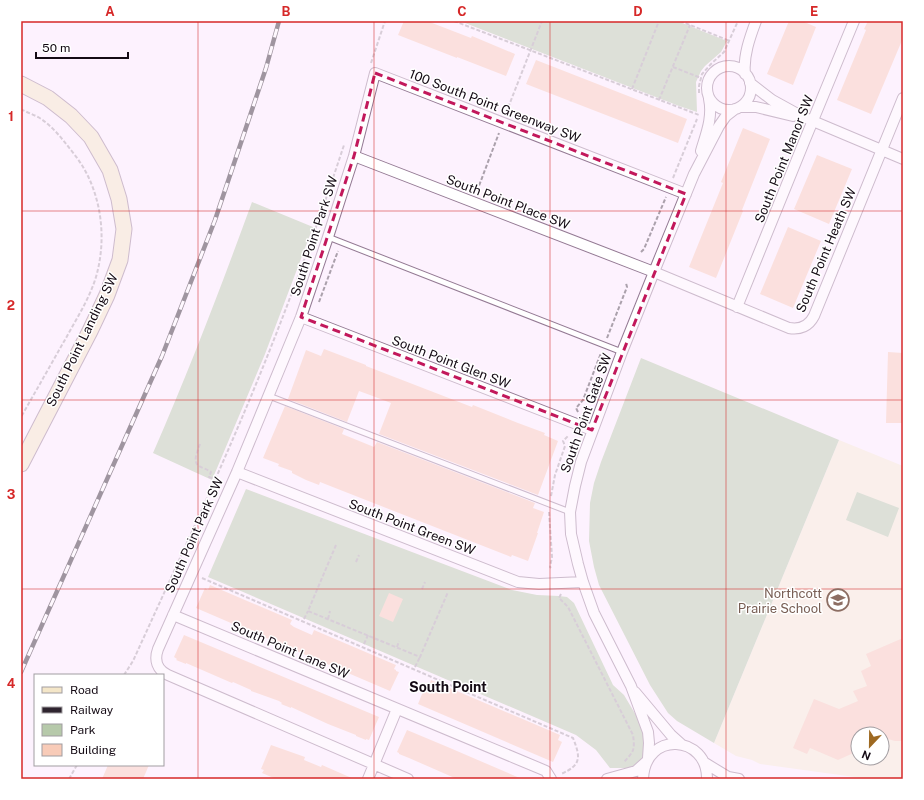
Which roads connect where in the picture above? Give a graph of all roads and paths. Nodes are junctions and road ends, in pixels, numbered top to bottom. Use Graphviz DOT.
graph roads {
  1 [pos="454,21"];
  2 [pos="542,21"];
  3 [pos="659,21"];
  4 [pos="680,21"];
  5 [pos="738,21"];
  6 [pos="854,21"];
  7 [pos="690,25"];
  8 [pos="755,25"];
  9 [pos="730,41"];
  10 [pos="531,50"];
  11 [pos="673,67"];
  12 [pos="726,67"];
  13 [pos="745,74"];
  14 [pos="701,78"];
  15 [pos="750,83"];
  16 [pos="21,84"];
  17 [pos="632,90"];
  18 [pos="704,95"];
  19 [pos="903,98"];
  20 [pos="659,100"];
  21 [pos="737,108"];
  22 [pos="21,109"];
  23 [pos="700,111"];
  24 [pos="506,115"];
  25 [pos="813,121"];
  26 [pos="499,132"];
  27 [pos="882,150"];
  28 [pos="354,156"];
  29 [pos="903,159"];
  30 [pos="694,174"];
  31 [pos="476,191"];
  32 [pos="686,194"];
  33 [pos="319,220"];
  34 [pos="328,237"];
  35 [pos="338,251"];
  36 [pos="654,272"];
  37 [pos="318,305"];
  38 [pos="738,307"];
  39 [pos="301,317"];
  40 [pos="622,352"];
  41 [pos="269,396"];
  42 [pos="21,417"];
  43 [pos="592,430"];
  44 [pos="200,444"];
  45 [pos="21,464"];
  46 [pos="237,472"];
  47 [pos="216,478"];
  48 [pos="221,481"];
  49 [pos="570,512"];
  50 [pos="336,545"];
  51 [pos="359,555"];
  52 [pos="328,557"];
  53 [pos="331,558"];
  54 [pos="356,562"];
  55 [pos="202,578"];
  56 [pos="425,582"];
  57 [pos="583,582"];
  58 [pos="422,589"];
  59 [pos="448,592"];
  60 [pos="561,594"];
  61 [pos="308,610"];
  62 [pos="330,611"];
  63 [pos="173,615"];
  64 [pos="304,619"];
  65 [pos="328,619"];
  66 [pos="368,635"];
  67 [pos="399,641"];
  68 [pos="364,644"];
  69 [pos="397,647"];
  70 [pos="420,657"];
  71 [pos="415,667"];
  72 [pos="125,674"];
  73 [pos="630,686"];
  74 [pos="397,709"];
  75 [pos="681,744"];
  76 [pos="647,760"];
  77 [pos="705,763"];
  78 [pos="374,764"];
  79 [pos="622,765"];
  80 [pos="76,766"];
  81 [pos="69,779"];
  82 [pos="368,779"];
  83 [pos="408,779"];
  84 [pos="550,779"];
  85 [pos="607,779"];
  86 [pos="643,779"];
  87 [pos="707,779"];
  88 [pos="739,779"];
  1 -- 10 [label="path"];
  2 -- 10 [label="path"];
  3 -- 17 [label="path"];
  4 -- 7 [label="path"];
  5 -- 9 [label="path"];
  6 -- 25 [label="street, South Point Manor SW"];
  7 -- 9 [label="path"];
  7 -- 11 [label="path"];
  8 -- 12 [label="street"];
  8 -- 13 [label="street"];
  9 -- 14 [label="path"];
  10 -- 17 [label="path"];
  10 -- 24 [label="path"];
  11 -- 14 [label="path"];
  11 -- 20 [label="path"];
  12 -- 13 [label="street"];
  12 -- 18 [label="street"];
  13 -- 15 [label="street"];
  14 -- 18 [label="path"];
  15 -- 21 [label="street"];
  15 -- 25 [label="street"];
  16 -- 45 [label="main road, South Point Landing SW"];
  17 -- 20 [label="path"];
  18 -- 21 [label="street"];
  18 -- 30 [label="street, South Point Gate SW"];
  19 -- 27 [label="street, South Point Heath SW"];
  20 -- 23 [label="path"];
  21 -- 25 [label="street"];
  21 -- 30 [label="street, South Point Gate SW"];
  22 -- 42 [label="path"];
  25 -- 27 [label="street"];
  25 -- 38 [label="street, South Point Manor SW"];
  26 -- 31 [label="path"];
  27 -- 29 [label="street"];
  27 -- 38 [label="street, South Point Heath SW"];
  28 -- 32 [label="street, 100 South Point Greenway SW"];
  28 -- 34 [label="street, South Point Park SW"];
  28 -- 36 [label="street, South Point Place SW"];
  30 -- 32 [label="street, South Point Gate SW"];
  32 -- 36 [label="street, South Point Gate SW"];
  33 -- 47 [label="path"];
  34 -- 39 [label="street, South Point Park SW"];
  34 -- 40 [label="lane"];
  35 -- 37 [label="path"];
  36 -- 38 [label="street, South Point Heath SW"];
  36 -- 40 [label="street, South Point Gate SW"];
  39 -- 41 [label="street, South Point Park SW"];
  39 -- 43 [label="street, South Point Glen SW"];
  40 -- 43 [label="street, South Point Gate SW"];
  41 -- 46 [label="street, South Point Park SW"];
  41 -- 49 [label="lane"];
  43 -- 49 [label="street, South Point Gate SW"];
  44 -- 47 [label="path"];
  46 -- 57 [label="street, South Point Green SW"];
  46 -- 63 [label="street, South Point Park SW"];
  47 -- 48 [label="path"];
  47 -- 72 [label="path"];
  49 -- 57 [label="street, South Point Gate SW"];
  50 -- 53 [label="path"];
  51 -- 54 [label="path"];
  52 -- 53 [label="path"];
  53 -- 61 [label="path"];
  55 -- 84 [label="path"];
  56 -- 58 [label="path"];
  57 -- 73 [label="street, South Point Gate SW"];
  59 -- 70 [label="path"];
  60 -- 79 [label="path"];
  61 -- 64 [label="path"];
  61 -- 65 [label="path"];
  62 -- 65 [label="path"];
  63 -- 74 [label="street, South Point Lane SW"];
  63 -- 78 [label="street, South Point Park SW"];
  65 -- 66 [label="path"];
  66 -- 68 [label="path"];
  66 -- 69 [label="path"];
  67 -- 69 [label="path"];
  69 -- 70 [label="path"];
  70 -- 71 [label="path"];
  73 -- 75 [label="street, South Point Gate SW"];
  73 -- 76 [label="street, South Point Gate SW"];
  74 -- 78 [label="street"];
  74 -- 84 [label="street, South Point Lane SW"];
  75 -- 76 [label="street"];
  75 -- 77 [label="street, South Point Gate SW"];
  76 -- 85 [label="street"];
  76 -- 86 [label="street, South Point Gate SW"];
  77 -- 87 [label="street"];
  77 -- 88 [label="street, South Point Gate SW"];
  78 -- 82 [label="street"];
  78 -- 83 [label="street, South Point Park SW"];
  80 -- 81 [label="path"];
}
